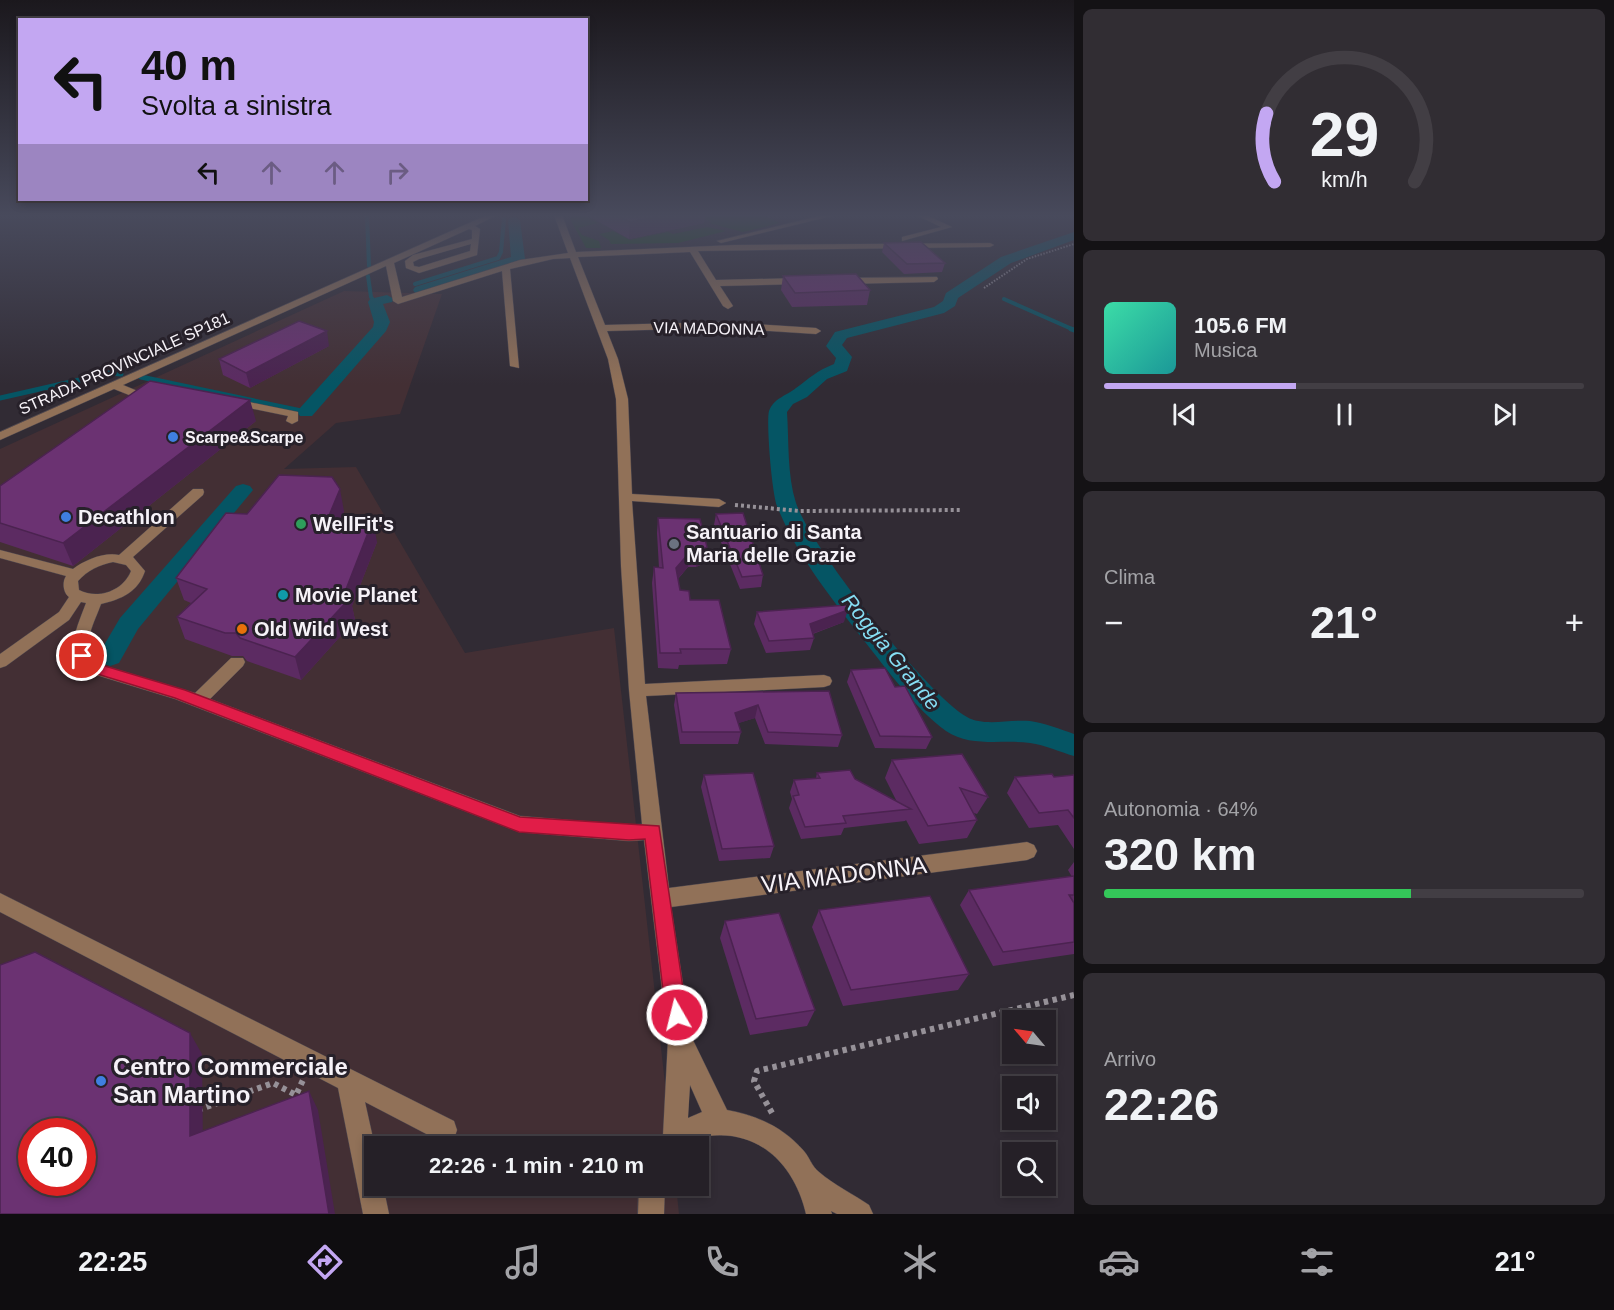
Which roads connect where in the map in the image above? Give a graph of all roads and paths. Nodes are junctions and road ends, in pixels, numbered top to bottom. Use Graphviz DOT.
graph roads {
  1 [pos="365,272"];
  2 [pos="391,272"];
  3 [pos="494,272"];
  4 [pos="506,272"];
  5 [pos="579,272"];
  6 [pos="707,272"];
  7 [pos="1008,272"];
  8 [pos="934,279"];
  9 [pos="807,281"];
  10 [pos="830,281"];
  11 [pos="714,283"];
  12 [pos="984,288"];
  13 [pos="728,306"];
  14 [pos="602,328"];
  15 [pos="816,331"];
  16 [pos="515,366"];
  17 [pos="113,384"];
  18 [pos="166,388"];
  19 [pos="224,400"];
  20 [pos="292,422"];
  21 [pos="0,436"];
  22 [pos="198,492"];
  23 [pos="625,497"];
  24 [pos="719,503"];
  25 [pos="960,510"];
  26 [pos="798,511"];
  27 [pos="0,554"];
  28 [pos="123,559"];
  29 [pos="75,574"];
  30 [pos="86,598"];
  31 [pos="0,662"];
  32 [pos="237,662"];
  33 [pos="824,681"];
  34 [pos="637,690"];
  35 [pos="198,701"];
  36 [pos="653,831"];
  37 [pos="1027,852"];
  38 [pos="660,898"];
  39 [pos="0,902"];
  40 [pos="1074,995"];
  41 [pos="680,1039"];
  42 [pos="312,1062"];
  43 [pos="349,1081"];
  44 [pos="192,1112"];
  45 [pos="719,1121"];
  46 [pos="445,1130"];
  47 [pos="673,1136"];
  48 [pos="682,1136"];
  49 [pos="782,1146"];
  50 [pos="808,1180"];
  51 [pos="652,1196"];
  52 [pos="376,1214"];
  53 [pos="651,1214"];
  54 [pos="819,1214"];
  55 [pos="860,1214"];
  1 -- 17 [label="street, STRADA PROVINCIALE SP181"];
  2 -- 3 [label="street"];
  4 -- 16 [label="street"];
  5 -- 14 [label="street"];
  6 -- 11 [label="street"];
  7 -- 12 [label="path"];
  8 -- 10 [label="street"];
  9 -- 11 [label="street"];
  11 -- 13 [label="street"];
  14 -- 15 [label="street, VIA MADONNA"];
  14 -- 23 [label="street"];
  17 -- 18 [label="street"];
  17 -- 21 [label="street, STRADA PROVINCIALE SP181"];
  19 -- 20 [label="street"];
  22 -- 28 [label="street"];
  23 -- 24 [label="street"];
  23 -- 34 [label="street"];
  24 -- 26 [label="path"];
  25 -- 26 [label="path"];
  27 -- 29 [label="street"];
  28 -- 29 [label="street"];
  28 -- 30 [label="street"];
  29 -- 30 [label="street"];
  30 -- 31 [label="street"];
  30 -- 35 [label="street"];
  32 -- 35 [label="street"];
  33 -- 34 [label="street"];
  34 -- 36 [label="street"];
  35 -- 36 [label="street"];
  36 -- 38 [label="street"];
  37 -- 38 [label="street, VIA MADONNA"];
  38 -- 41 [label="street"];
  39 -- 42 [label="street"];
  40 -- 49 [label="path"];
  41 -- 45 [label="street"];
  41 -- 47 [label="street"];
  42 -- 43 [label="street"];
  42 -- 44 [label="path"];
  43 -- 46 [label="street"];
  43 -- 52 [label="street"];
  45 -- 48 [label="street"];
  45 -- 49 [label="street"];
  49 -- 50 [label="street"];
  50 -- 54 [label="street"];
  50 -- 55 [label="street"];
  51 -- 53 [label="street"];
}
